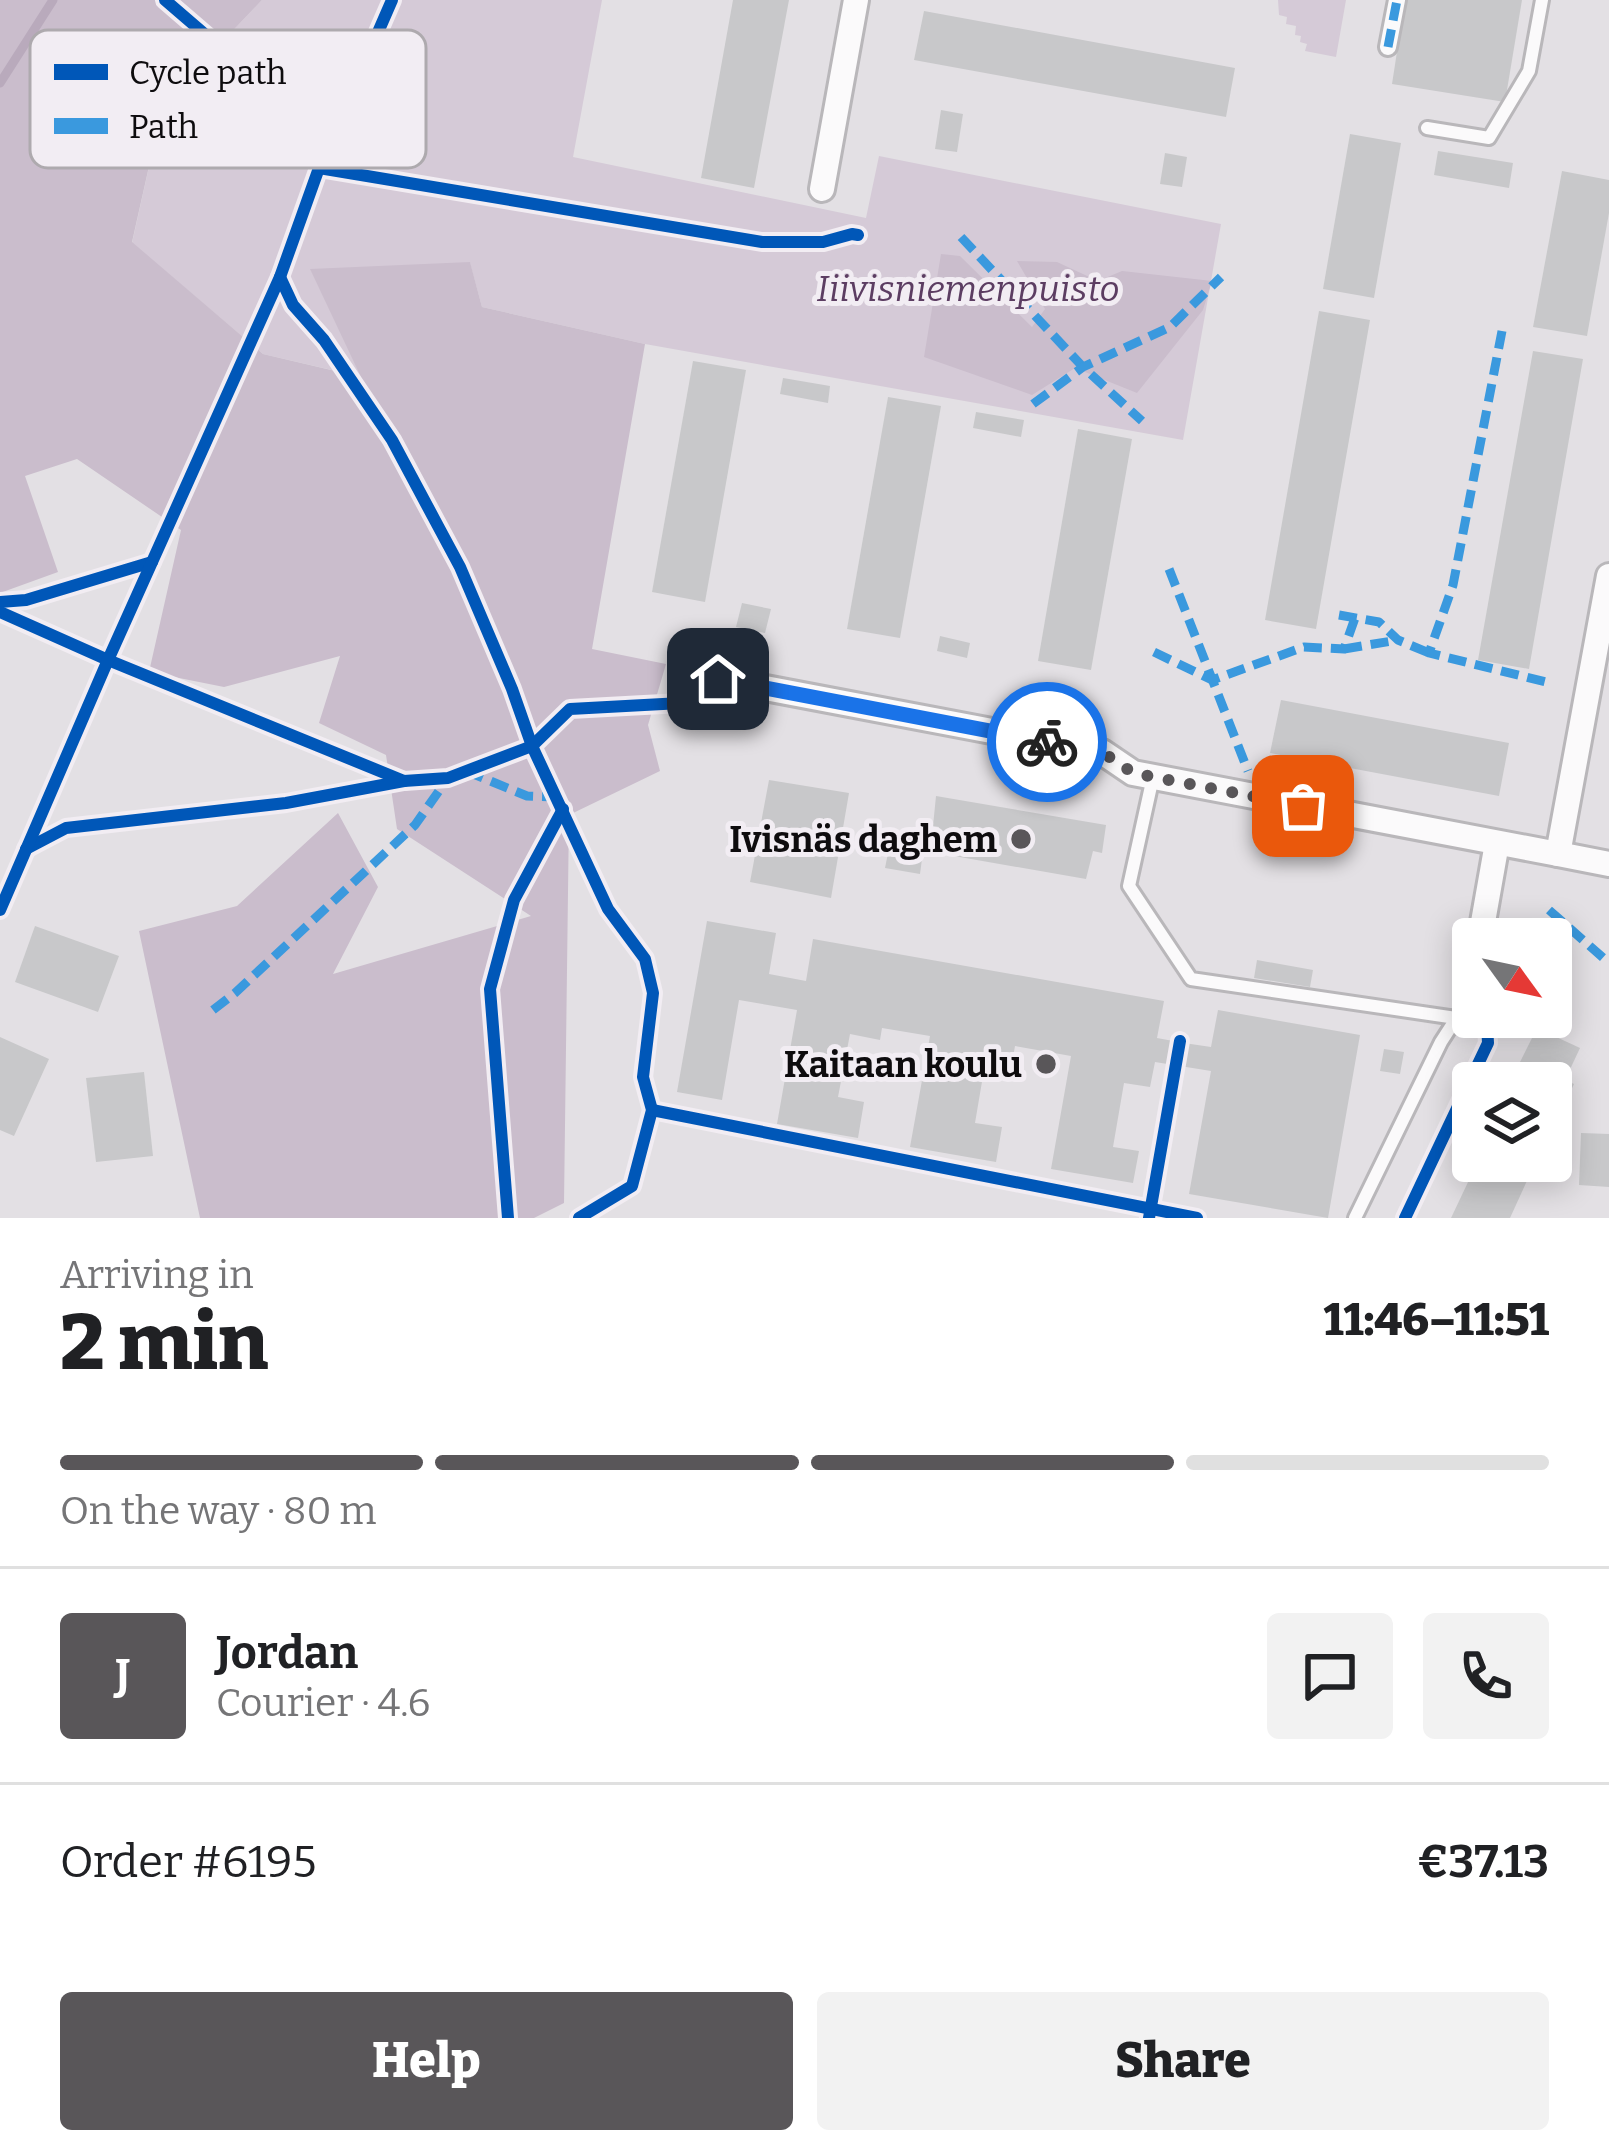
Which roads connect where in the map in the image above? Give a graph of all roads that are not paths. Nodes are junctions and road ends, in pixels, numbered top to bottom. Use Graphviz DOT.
graph roads {
  1 [pos="856,0"];
  2 [pos="1396,0"];
  3 [pos="1541,0"];
  4 [pos="1388,47"];
  5 [pos="1427,128"];
  6 [pos="822,189"];
  7 [pos="1609,575"];
  8 [pos="718,679"];
  9 [pos="1153,777"];
  10 [pos="1497,843"];
  11 [pos="1558,854"];
  12 [pos="1609,865"];
  13 [pos="1484,918"];
  14 [pos="1452,1017"];
  15 [pos="1452,1026"];
  16 [pos="1355,1218"];
  1 -- 6 [label="street"];
  2 -- 4 [label="street"];
  3 -- 5 [label="lane"];
  7 -- 11 [label="street"];
  8 -- 9 [label="street"];
  9 -- 10 [label="street"];
  9 -- 14 [label="lane"];
  10 -- 11 [label="street"];
  10 -- 13 [label="street"];
  11 -- 12 [label="street"];
  15 -- 16 [label="lane"];
}
